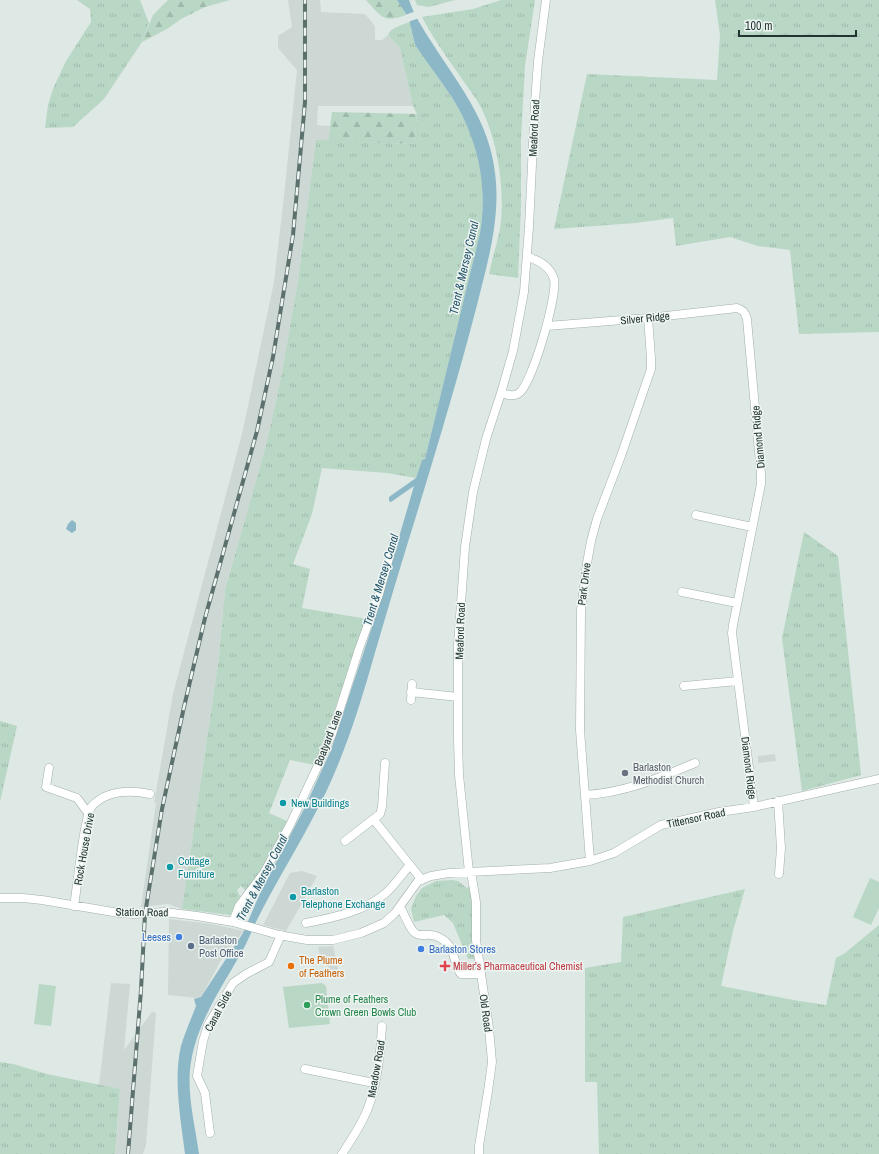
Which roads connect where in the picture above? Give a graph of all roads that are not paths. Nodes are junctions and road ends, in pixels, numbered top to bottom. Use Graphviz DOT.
graph roads {
  1 [pos="546,0"];
  2 [pos="527,257"];
  3 [pos="743,310"];
  4 [pos="648,318"];
  5 [pos="547,326"];
  6 [pos="501,393"];
  7 [pos="696,515"];
  8 [pos="752,527"];
  9 [pos="394,540"];
  10 [pos="745,564"];
  11 [pos="754,566"];
  12 [pos="682,592"];
  13 [pos="737,603"];
  14 [pos="738,681"];
  15 [pos="684,686"];
  16 [pos="412,692"];
  17 [pos="458,698"];
  18 [pos="385,763"];
  19 [pos="695,763"];
  20 [pos="49,768"];
  21 [pos="879,779"];
  22 [pos="150,794"];
  23 [pos="585,796"];
  24 [pos="778,801"];
  25 [pos="754,807"];
  26 [pos="88,813"];
  27 [pos="374,820"];
  28 [pos="345,841"];
  29 [pos="590,861"];
  30 [pos="410,865"];
  31 [pos="470,872"];
  32 [pos="779,874"];
  33 [pos="422,880"];
  34 [pos="0,898"];
  35 [pos="74,906"];
  36 [pos="400,907"];
  37 [pos="233,922"];
  38 [pos="306,923"];
  39 [pos="281,935"];
  40 [pos="480,974"];
  41 [pos="382,1026"];
  42 [pos="305,1069"];
  43 [pos="374,1083"];
  44 [pos="210,1133"];
  45 [pos="342,1154"];
  46 [pos="479,1154"];
  1 -- 2 [label="street, Meaford Road"];
  2 -- 5 [label="street"];
  2 -- 6 [label="street, Meaford Road"];
  3 -- 4 [label="street, Silver Ridge"];
  3 -- 8 [label="street, Diamond Ridge"];
  4 -- 5 [label="street, Silver Ridge"];
  4 -- 23 [label="street, Park Drive"];
  5 -- 6 [label="street"];
  6 -- 17 [label="street, Meaford Road"];
  7 -- 8 [label="street"];
  8 -- 10 [label="street, Diamond Ridge"];
  9 -- 37 [label="street, Boatyard Lane"];
  10 -- 11 [label="street"];
  10 -- 13 [label="street, Diamond Ridge"];
  12 -- 13 [label="street"];
  13 -- 14 [label="street, Diamond Ridge"];
  14 -- 15 [label="street"];
  14 -- 25 [label="street, Diamond Ridge"];
  16 -- 17 [label="street"];
  17 -- 31 [label="street, Meaford Road"];
  18 -- 27 [label="street"];
  19 -- 23 [label="street"];
  20 -- 26 [label="street"];
  21 -- 24 [label="street, Tittensor Road"];
  22 -- 26 [label="street, Rock House Drive"];
  23 -- 29 [label="street, Park Drive"];
  24 -- 25 [label="street, Tittensor Road"];
  24 -- 32 [label="street"];
  25 -- 29 [label="street, Tittensor Road"];
  26 -- 35 [label="street, Rock House Drive"];
  27 -- 28 [label="street"];
  27 -- 30 [label="street"];
  29 -- 31 [label="street, Tittensor Road"];
  30 -- 33 [label="street"];
  30 -- 38 [label="street"];
  31 -- 33 [label="street"];
  31 -- 40 [label="street, Old Road"];
  33 -- 36 [label="street"];
  34 -- 35 [label="street, Station Road"];
  35 -- 37 [label="street, Station Road"];
  36 -- 39 [label="street"];
  36 -- 40 [label="street"];
  37 -- 39 [label="street, Station Road"];
  39 -- 44 [label="street, Canal Side"];
  40 -- 46 [label="street, Old Road"];
  41 -- 43 [label="street, Meadow Road"];
  42 -- 43 [label="street"];
  43 -- 45 [label="street, Meadow Road"];
}
